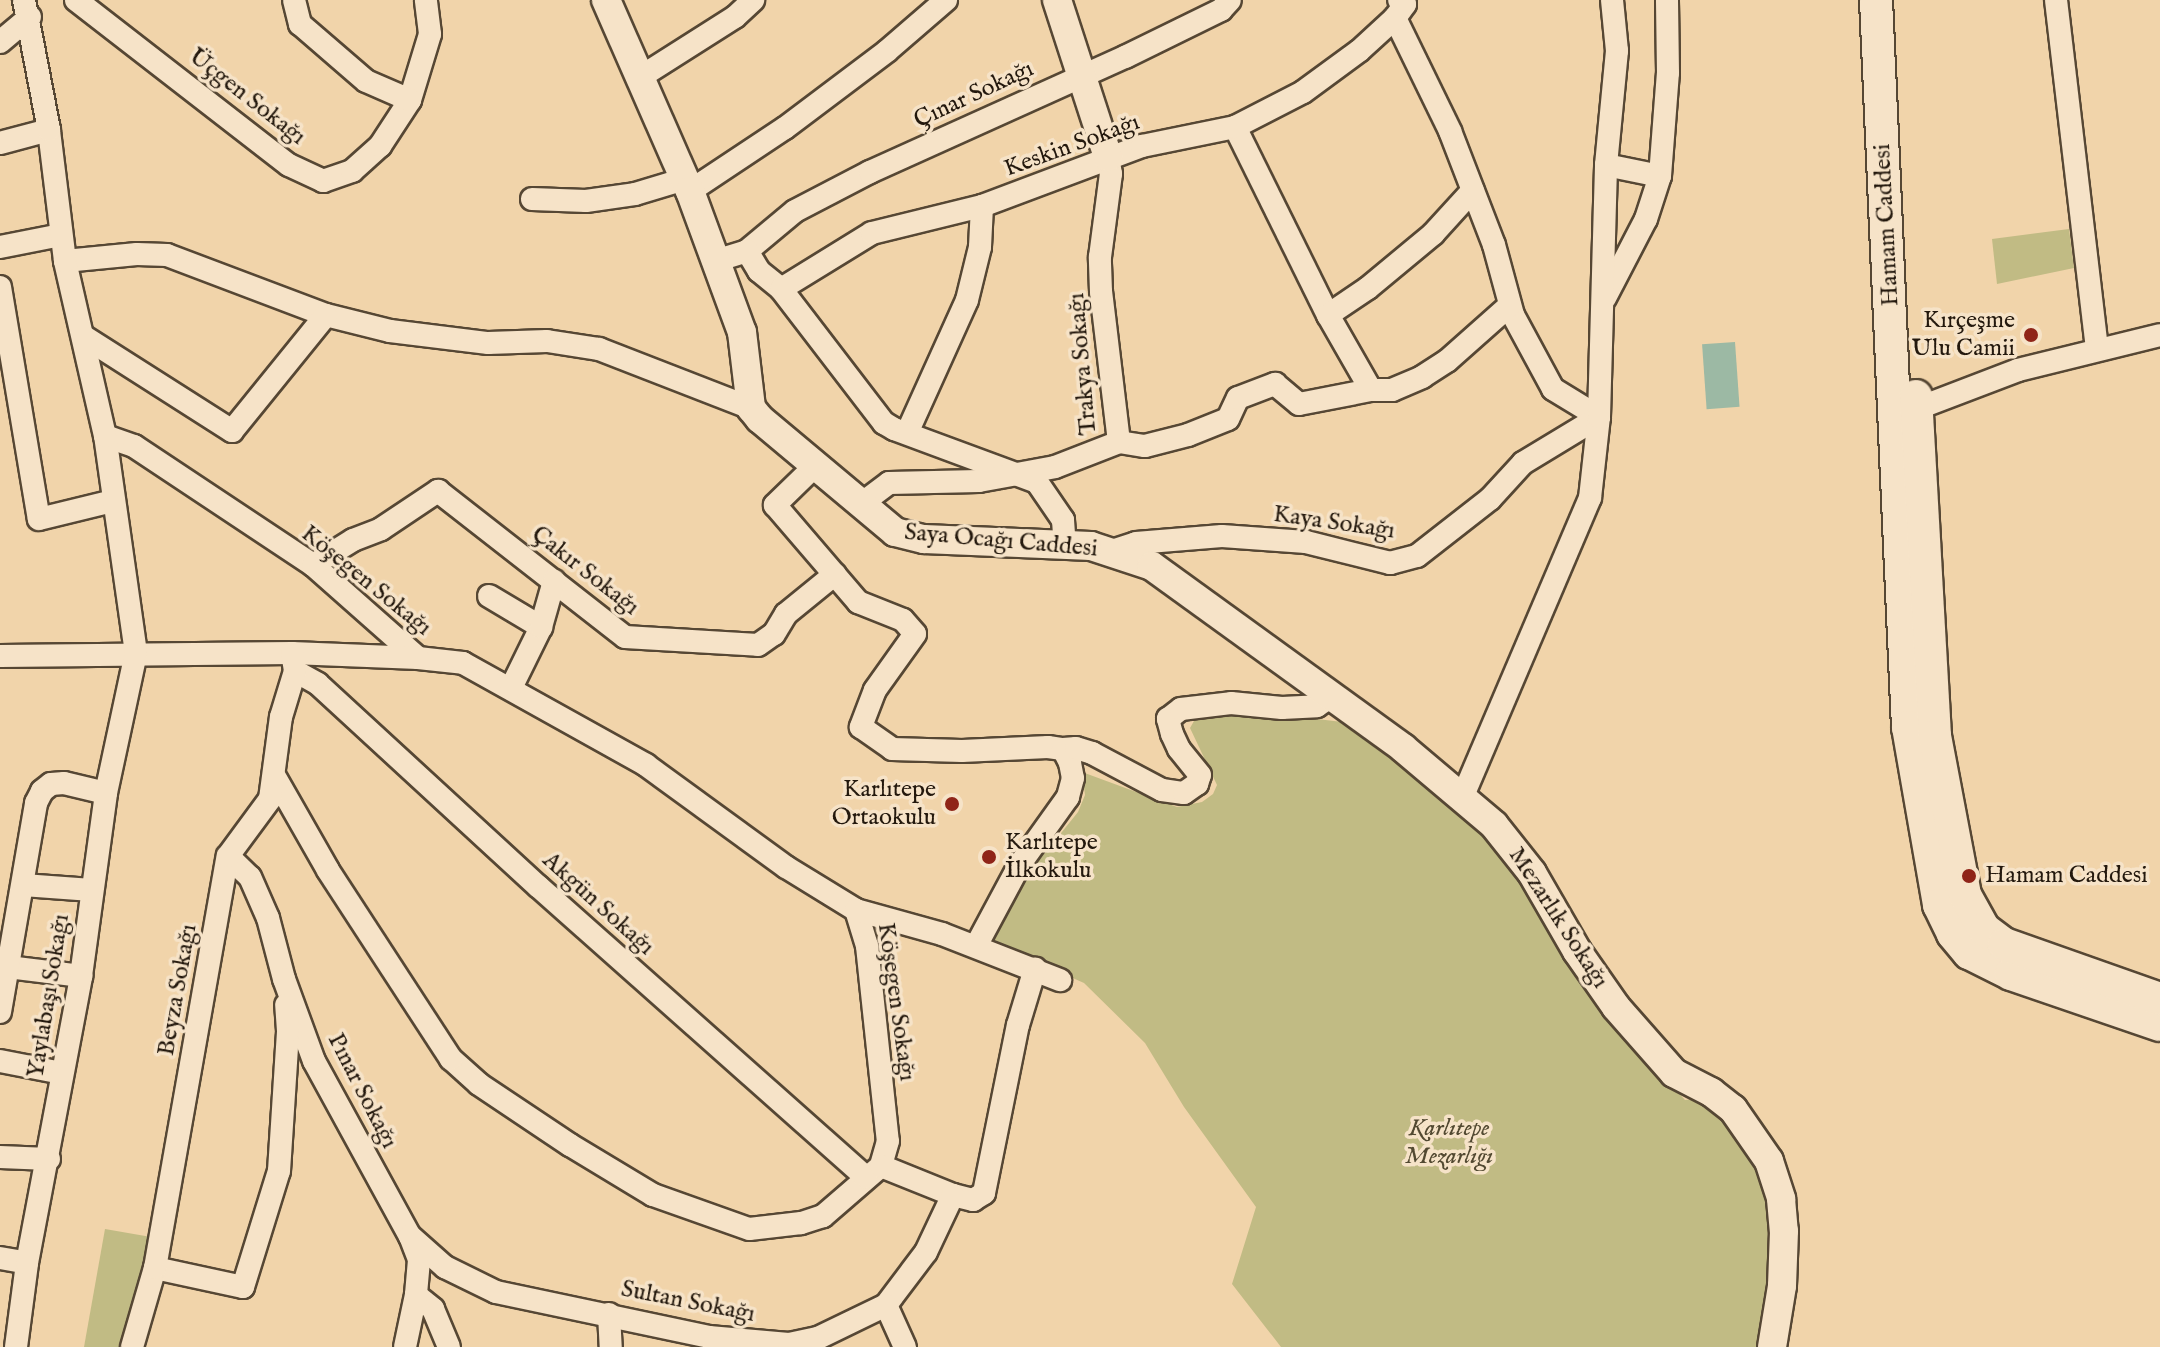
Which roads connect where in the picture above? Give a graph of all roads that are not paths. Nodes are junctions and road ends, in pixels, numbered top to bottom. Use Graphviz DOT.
graph roads {
  1 [pos="76,0"];
  2 [pos="294,0"];
  3 [pos="426,0"];
  4 [pos="606,0"];
  5 [pos="753,0"];
  6 [pos="946,0"];
  7 [pos="1057,0"];
  8 [pos="1612,0"];
  9 [pos="1667,0"];
  10 [pos="1876,0"];
  11 [pos="1895,0"];
  12 [pos="2056,0"];
  13 [pos="1223,3"];
  14 [pos="1400,7"];
  15 [pos="27,9"];
  16 [pos="0,42"];
  17 [pos="1081,75"];
  18 [pos="642,76"];
  19 [pos="410,100"];
  20 [pos="1235,127"];
  21 [pos="49,130"];
  22 [pos="0,143"];
  23 [pos="1108,157"];
  24 [pos="1606,165"];
  25 [pos="1660,176"];
  26 [pos="687,185"];
  27 [pos="1473,190"];
  28 [pos="532,199"];
  29 [pos="982,206"];
  30 [pos="61,235"];
  31 [pos="0,247"];
  32 [pos="747,251"];
  33 [pos="65,261"];
  34 [pos="715,261"];
  35 [pos="0,287"];
  36 [pos="781,289"];
  37 [pos="1510,305"];
  38 [pos="1601,305"];
  39 [pos="326,315"];
  40 [pos="1328,315"];
  41 [pos="2160,335"];
  42 [pos="83,336"];
  43 [pos="2097,348"];
  44 [pos="1371,390"];
  45 [pos="751,408"];
  46 [pos="1905,410"];
  47 [pos="1599,417"];
  48 [pos="907,433"];
  49 [pos="105,436"];
  50 [pos="1119,442"];
  51 [pos="817,464"];
  52 [pos="1908,467"];
  53 [pos="1018,474"];
  54 [pos="113,501"];
  55 [pos="861,504"];
  56 [pos="1065,546"];
  57 [pos="1112,551"];
  58 [pos="313,565"];
  59 [pos="835,574"];
  60 [pos="554,581"];
  61 [pos="489,596"];
  62 [pos="541,627"];
  63 [pos="136,653"];
  64 [pos="0,656"];
  65 [pos="418,658"];
  66 [pos="293,662"];
  67 [pos="511,688"];
  68 [pos="1332,696"];
  69 [pos="1063,749"];
  70 [pos="275,777"];
  71 [pos="106,793"];
  72 [pos="1462,798"];
  73 [pos="228,856"];
  74 [pos="23,885"];
  75 [pos="92,890"];
  76 [pos="856,910"];
  77 [pos="976,946"];
  78 [pos="8,967"];
  79 [pos="1035,969"];
  80 [pos="81,976"];
  81 [pos="284,979"];
  82 [pos="1060,980"];
  83 [pos="2160,999"];
  84 [pos="0,1012"];
  85 [pos="2160,1025"];
  86 [pos="0,1061"];
  87 [pos="62,1073"];
  88 [pos="0,1157"];
  89 [pos="49,1159"];
  90 [pos="873,1172"];
  91 [pos="953,1195"];
  92 [pos="410,1236"];
  93 [pos="0,1258"];
  94 [pos="27,1263"];
  95 [pos="155,1268"];
  96 [pos="416,1295"];
  97 [pos="886,1305"];
  98 [pos="609,1314"];
  99 [pos="16,1347"];
  100 [pos="132,1347"];
  101 [pos="405,1347"];
  102 [pos="449,1347"];
  103 [pos="611,1347"];
  104 [pos="905,1347"];
  105 [pos="1772,1347"];
  1 -- 19 [label="street, Üçgen Sokağı"];
  2 -- 19 [label="street"];
  3 -- 19 [label="street, Üçgen Sokağı"];
  4 -- 18 [label="street"];
  5 -- 18 [label="street"];
  6 -- 26 [label="street"];
  7 -- 17 [label="street"];
  8 -- 24 [label="street"];
  9 -- 25 [label="street"];
  10 -- 46 [label="main road, Hamam Caddesi"];
  11 -- 46 [label="main road, Hamam Caddesi"];
  12 -- 43 [label="street"];
  13 -- 17 [label="street, Çınar Sokağı"];
  14 -- 20 [label="street, Keskin Sokağı"];
  14 -- 27 [label="street"];
  15 -- 16 [label="street"];
  15 -- 21 [label="street"];
  17 -- 23 [label="street"];
  17 -- 32 [label="street, Çınar Sokağı"];
  18 -- 26 [label="street"];
  20 -- 23 [label="street, Keskin Sokağı"];
  20 -- 40 [label="street"];
  21 -- 22 [label="street"];
  21 -- 30 [label="street"];
  23 -- 29 [label="street, Keskin Sokağı"];
  23 -- 50 [label="street, Trakya Sokağı"];
  24 -- 25 [label="street"];
  24 -- 38 [label="street"];
  25 -- 38 [label="street"];
  26 -- 28 [label="street"];
  26 -- 34 [label="street"];
  27 -- 37 [label="street"];
  27 -- 40 [label="street"];
  29 -- 36 [label="street, Keskin Sokağı"];
  29 -- 48 [label="street"];
  30 -- 31 [label="street"];
  30 -- 33 [label="street"];
  32 -- 34 [label="street"];
  32 -- 36 [label="street"];
  33 -- 39 [label="street"];
  33 -- 42 [label="street"];
  34 -- 45 [label="street"];
  35 -- 54 [label="street"];
  36 -- 48 [label="street"];
  37 -- 44 [label="street"];
  37 -- 47 [label="street"];
  38 -- 47 [label="street"];
  39 -- 42 [label="street"];
  39 -- 45 [label="street"];
  40 -- 44 [label="street"];
  41 -- 43 [label="street"];
  42 -- 49 [label="street"];
  43 -- 46 [label="street"];
  44 -- 50 [label="street"];
  45 -- 51 [label="street, Saya Ocağı Caddesi"];
  46 -- 52 [label="main road, Hamam Caddesi"];
  47 -- 57 [label="street, Kaya Sokağı"];
  47 -- 72 [label="street"];
  48 -- 53 [label="street"];
  49 -- 54 [label="street"];
  49 -- 58 [label="street, Köşegen Sokağı"];
  50 -- 53 [label="street, Trakya Sokağı"];
  51 -- 55 [label="street, Saya Ocağı Caddesi"];
  51 -- 59 [label="street"];
  52 -- 83 [label="main road, Hamam Caddesi"];
  52 -- 85 [label="main road, Hamam Caddesi"];
  53 -- 55 [label="street, Trakya Sokağı"];
  53 -- 56 [label="street"];
  54 -- 63 [label="street"];
  55 -- 56 [label="street, Saya Ocağı Caddesi"];
  56 -- 57 [label="street, Saya Ocağı Caddesi"];
  57 -- 68 [label="street, Saya Ocağı Caddesi"];
  58 -- 60 [label="street, Çakır Sokağı"];
  58 -- 65 [label="street, Köşegen Sokağı"];
  59 -- 60 [label="street, Çakır Sokağı"];
  59 -- 69 [label="street"];
  60 -- 62 [label="street"];
  61 -- 62 [label="street"];
  62 -- 67 [label="street"];
  63 -- 64 [label="street"];
  63 -- 66 [label="street"];
  63 -- 71 [label="street, Yaylabaşı Sokağı"];
  65 -- 66 [label="street"];
  65 -- 67 [label="street, Köşegen Sokağı"];
  66 -- 70 [label="street, Beyza Sokağı"];
  66 -- 90 [label="street, Akgün Sokağı"];
  67 -- 76 [label="street, Köşegen Sokağı"];
  68 -- 69 [label="street"];
  68 -- 72 [label="street, Saya Ocağı Caddesi"];
  69 -- 77 [label="street"];
  70 -- 73 [label="street, Beyza Sokağı"];
  70 -- 90 [label="street"];
  71 -- 74 [label="street"];
  71 -- 75 [label="street, Yaylabaşı Sokağı"];
  72 -- 105 [label="street, Mezarlık Sokağı"];
  73 -- 81 [label="street, Pınar Sokağı"];
  73 -- 95 [label="street, Beyza Sokağı"];
  74 -- 75 [label="street"];
  74 -- 78 [label="street"];
  75 -- 80 [label="street, Yaylabaşı Sokağı"];
  76 -- 77 [label="street"];
  76 -- 90 [label="street, Köşegen Sokağı"];
  77 -- 79 [label="street"];
  78 -- 80 [label="street"];
  78 -- 84 [label="street"];
  79 -- 82 [label="street"];
  79 -- 91 [label="street"];
  80 -- 87 [label="street, Yaylabaşı Sokağı"];
  81 -- 92 [label="street, Pınar Sokağı"];
  81 -- 95 [label="street"];
  86 -- 87 [label="street"];
  87 -- 89 [label="street, Yaylabaşı Sokağı"];
  88 -- 89 [label="street"];
  89 -- 94 [label="street, Yaylabaşı Sokağı"];
  90 -- 91 [label="street, Akgün Sokağı"];
  91 -- 97 [label="street, Sultan Sokağı"];
  92 -- 96 [label="street, Pınar Sokağı"];
  92 -- 98 [label="street, Sultan Sokağı"];
  93 -- 94 [label="street"];
  94 -- 99 [label="street, Yaylabaşı Sokağı"];
  95 -- 100 [label="street, Beyza Sokağı"];
  96 -- 101 [label="street, Pınar Sokağı"];
  96 -- 102 [label="street"];
  97 -- 98 [label="street, Sultan Sokağı"];
  97 -- 104 [label="street"];
  98 -- 103 [label="street"];
}
